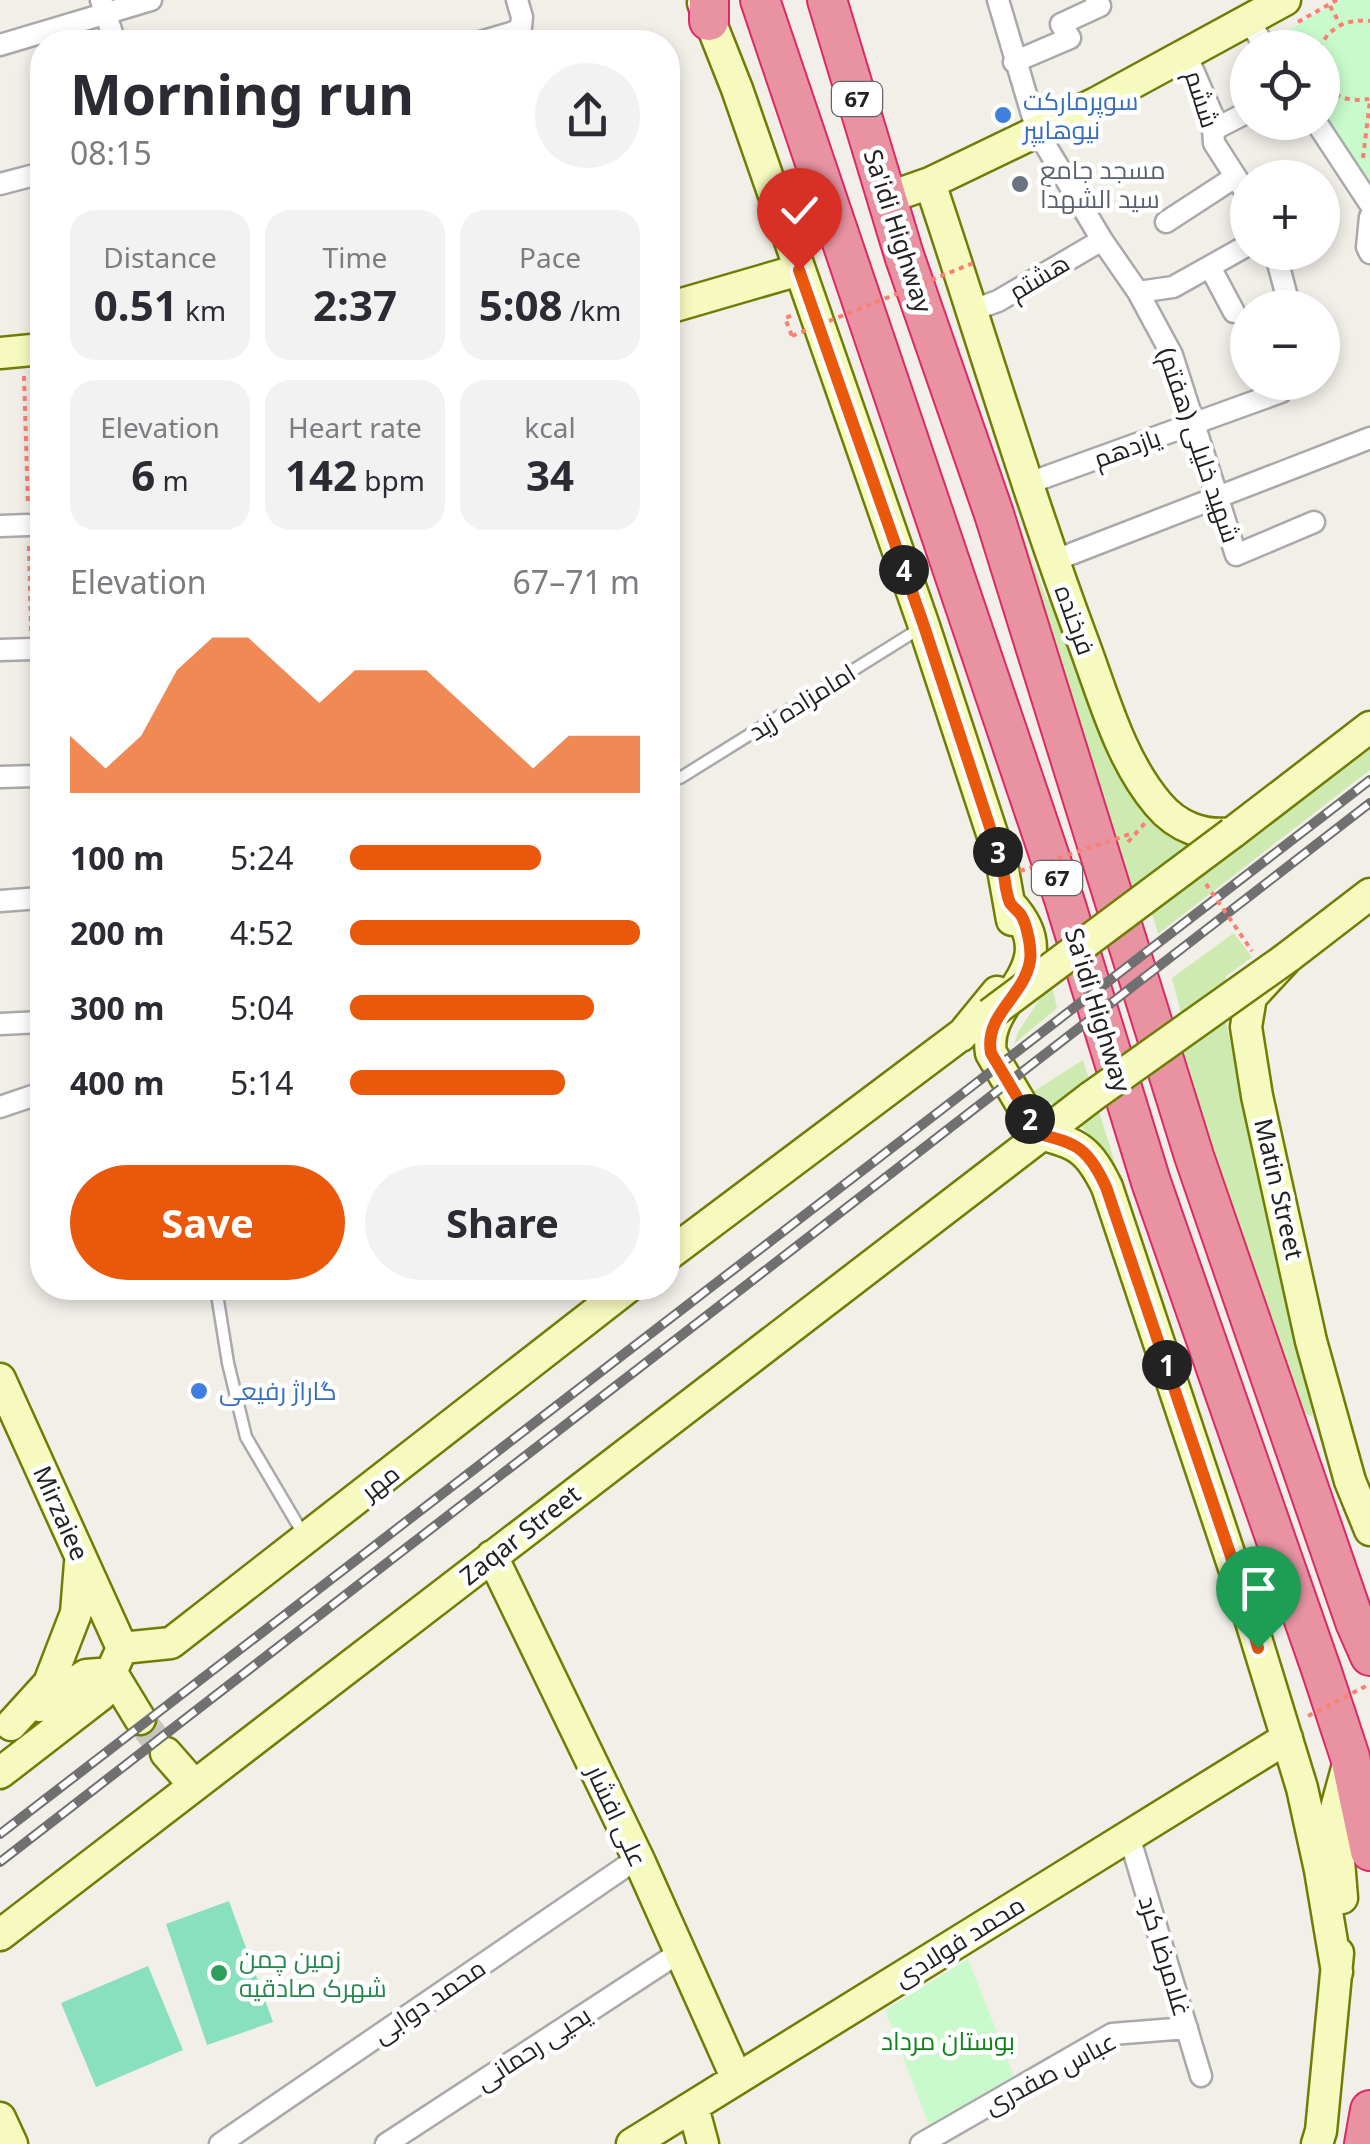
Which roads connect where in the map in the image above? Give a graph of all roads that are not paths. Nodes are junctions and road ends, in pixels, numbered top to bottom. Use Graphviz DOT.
graph roads {
  1 [pos="151,0"];
  2 [pos="517,0"];
  3 [pos="760,0"];
  4 [pos="827,0"];
  5 [pos="998,0"];
  6 [pos="1096,0"];
  7 [pos="104,7"];
  8 [pos="707,7"];
  9 [pos="1287,14"];
  10 [pos="1248,20"];
  11 [pos="39,30"];
  12 [pos="516,30"];
  13 [pos="1254,30"];
  14 [pos="30,33"];
  15 [pos="0,44"];
  16 [pos="1186,54"];
  17 [pos="1014,62"];
  18 [pos="1230,122"];
  19 [pos="1036,130"];
  20 [pos="1214,130"];
  21 [pos="1328,140"];
  22 [pos="1230,168"];
  23 [pos="30,175"];
  24 [pos="1230,181"];
  25 [pos="930,183"];
  26 [pos="0,184"];
  27 [pos="1364,196"];
  28 [pos="887,198"];
  29 [pos="1370,217"];
  30 [pos="1166,222"];
  31 [pos="1102,240"];
  32 [pos="1370,253"];
  33 [pos="1230,256"];
  34 [pos="1210,267"];
  35 [pos="799,270"];
  36 [pos="1138,292"];
  37 [pos="1230,304"];
  38 [pos="680,305"];
  39 [pos="973,310"];
  40 [pos="30,350"];
  41 [pos="0,353"];
  42 [pos="1260,400"];
  43 [pos="1196,424"];
  44 [pos="1370,438"];
  45 [pos="1029,483"];
  46 [pos="1216,498"];
  47 [pos="1314,522"];
  48 [pos="28,525"];
  49 [pos="0,526"];
  50 [pos="1053,561"];
  51 [pos="924,626"];
  52 [pos="30,649"];
  53 [pos="0,650"];
  54 [pos="1370,727"];
  55 [pos="30,776"];
  56 [pos="0,777"];
  57 [pos="680,778"];
  58 [pos="1232,833"];
  59 [pos="1370,894"];
  60 [pos="30,898"];
  61 [pos="0,900"];
  62 [pos="1010,904"];
  63 [pos="1288,956"];
  64 [pos="30,1023"];
  65 [pos="0,1024"];
  66 [pos="961,1036"];
  67 [pos="30,1096"];
  68 [pos="0,1106"];
  69 [pos="1039,1134"];
  70 [pos="680,1247"];
  71 [pos="218,1300"];
  72 [pos="611,1300"];
  73 [pos="0,1378"];
  74 [pos="1370,1530"];
  75 [pos="306,1540"];
  76 [pos="80,1554"];
  77 [pos="492,1556"];
  78 [pos="1370,1656"];
  79 [pos="117,1660"];
  80 [pos="140,1720"];
  81 [pos="5,1730"];
  82 [pos="1287,1738"];
  83 [pos="166,1753"];
  84 [pos="1350,1757"];
  85 [pos="0,1772"];
  86 [pos="194,1785"];
  87 [pos="1370,1807"];
  88 [pos="1129,1836"];
  89 [pos="1370,1851"];
  90 [pos="638,1858"];
  91 [pos="0,1935"];
  92 [pos="680,1952"];
  93 [pos="1337,1972"];
  94 [pos="1187,2028"];
  95 [pos="1201,2076"];
  96 [pos="737,2078"];
  97 [pos="692,2106"];
  98 [pos="1370,2110"];
  99 [pos="0,2118"];
  100 [pos="12,2144"];
  101 [pos="220,2144"];
  102 [pos="386,2144"];
  103 [pos="632,2144"];
  104 [pos="703,2144"];
  105 [pos="921,2144"];
  106 [pos="1317,2144"];
  107 [pos="1364,2144"];
  1 -- 7 [label="street"];
  2 -- 12 [label="street"];
  3 -- 84 [label="highway, Sa'idi Highway / 67"];
  4 -- 28 [label="highway, Sa'idi Highway / 67"];
  5 -- 17 [label="street, شهید خلیلی (هفتم)"];
  6 -- 17 [label="street"];
  7 -- 11 [label="street"];
  8 -- 35 [label="street"];
  9 -- 10 [label="street"];
  10 -- 13 [label="street"];
  10 -- 16 [label="street"];
  14 -- 15 [label="street"];
  16 -- 19 [label="street"];
  16 -- 20 [label="street, ششم"];
  17 -- 19 [label="street, شهید خلیلی (هفتم)"];
  18 -- 20 [label="street"];
  19 -- 25 [label="street"];
  19 -- 31 [label="street, شهید خلیلی (هفتم)"];
  20 -- 22 [label="street, ششم"];
  21 -- 27 [label="street"];
  23 -- 26 [label="street"];
  24 -- 30 [label="street"];
  25 -- 28 [label="street"];
  25 -- 39 [label="street, فرخنده"];
  28 -- 78 [label="highway, Sa'idi Highway / 67"];
  29 -- 32 [label="street"];
  31 -- 36 [label="street, شهید خلیلی (هفتم)"];
  31 -- 39 [label="street, هشتم"];
  33 -- 34 [label="street"];
  34 -- 36 [label="street"];
  34 -- 37 [label="street"];
  35 -- 38 [label="street"];
  35 -- 51 [label="street"];
  36 -- 43 [label="street, شهید خلیلی (هفتم)"];
  39 -- 45 [label="street, فرخنده"];
  40 -- 41 [label="street"];
  42 -- 43 [label="street, یازدهم"];
  43 -- 45 [label="street, یازدهم"];
  43 -- 46 [label="street, شهید خلیلی (هفتم)"];
  44 -- 46 [label="street"];
  45 -- 50 [label="street, فرخنده"];
  46 -- 47 [label="street, شهید خلیلی (هفتم)"];
  46 -- 50 [label="street"];
  48 -- 49 [label="street"];
  50 -- 58 [label="street, فرخنده"];
  51 -- 57 [label="lane, امامزاده زید"];
  51 -- 62 [label="street"];
  52 -- 53 [label="street"];
  54 -- 58 [label="street"];
  55 -- 56 [label="street"];
  58 -- 66 [label="street, bridge"];
  59 -- 63 [label="street, Matin Street"];
  60 -- 61 [label="street"];
  62 -- 66 [label="street"];
  62 -- 69 [label="street"];
  63 -- 69 [label="street, Zaqar Street, bridge"];
  63 -- 74 [label="street, Matin Street"];
  64 -- 65 [label="street"];
  66 -- 70 [label="street"];
  67 -- 68 [label="street"];
  69 -- 77 [label="street, Zaqar Street"];
  69 -- 82 [label="street"];
  71 -- 75 [label="lane"];
  72 -- 75 [label="street, مهر"];
  73 -- 76 [label="street, Mirzaiee"];
  75 -- 79 [label="street, مهر"];
  76 -- 79 [label="street, Mirzaiee"];
  76 -- 81 [label="street"];
  77 -- 86 [label="street, Zaqar Street"];
  77 -- 90 [label="street, علی افشار"];
  79 -- 80 [label="street, Mirzaiee"];
  79 -- 81 [label="street, مهر"];
  79 -- 85 [label="street"];
  82 -- 88 [label="street, محمد فولادی"];
  82 -- 93 [label="street"];
  83 -- 86 [label="street"];
  84 -- 87 [label="highway"];
  84 -- 89 [label="highway, Sa'idi Highway / 67"];
  84 -- 93 [label="street"];
  86 -- 91 [label="street, Zaqar Street"];
  88 -- 94 [label="street, غلامرضا کرد"];
  88 -- 96 [label="street, محمد فولادی"];
  90 -- 92 [label="street, علی افشار"];
  90 -- 101 [label="street, محمد دوابی"];
  92 -- 96 [label="street, علی افشار"];
  92 -- 102 [label="street, یحیی رحمانی"];
  93 -- 106 [label="street"];
  94 -- 95 [label="street, غلامرضا کرد"];
  94 -- 105 [label="street, عباس صفدری"];
  96 -- 97 [label="street, محمد فولادی"];
  97 -- 103 [label="street, محمد فولادی"];
  97 -- 104 [label="street"];
  98 -- 107 [label="highway"];
  99 -- 100 [label="street"];
}
